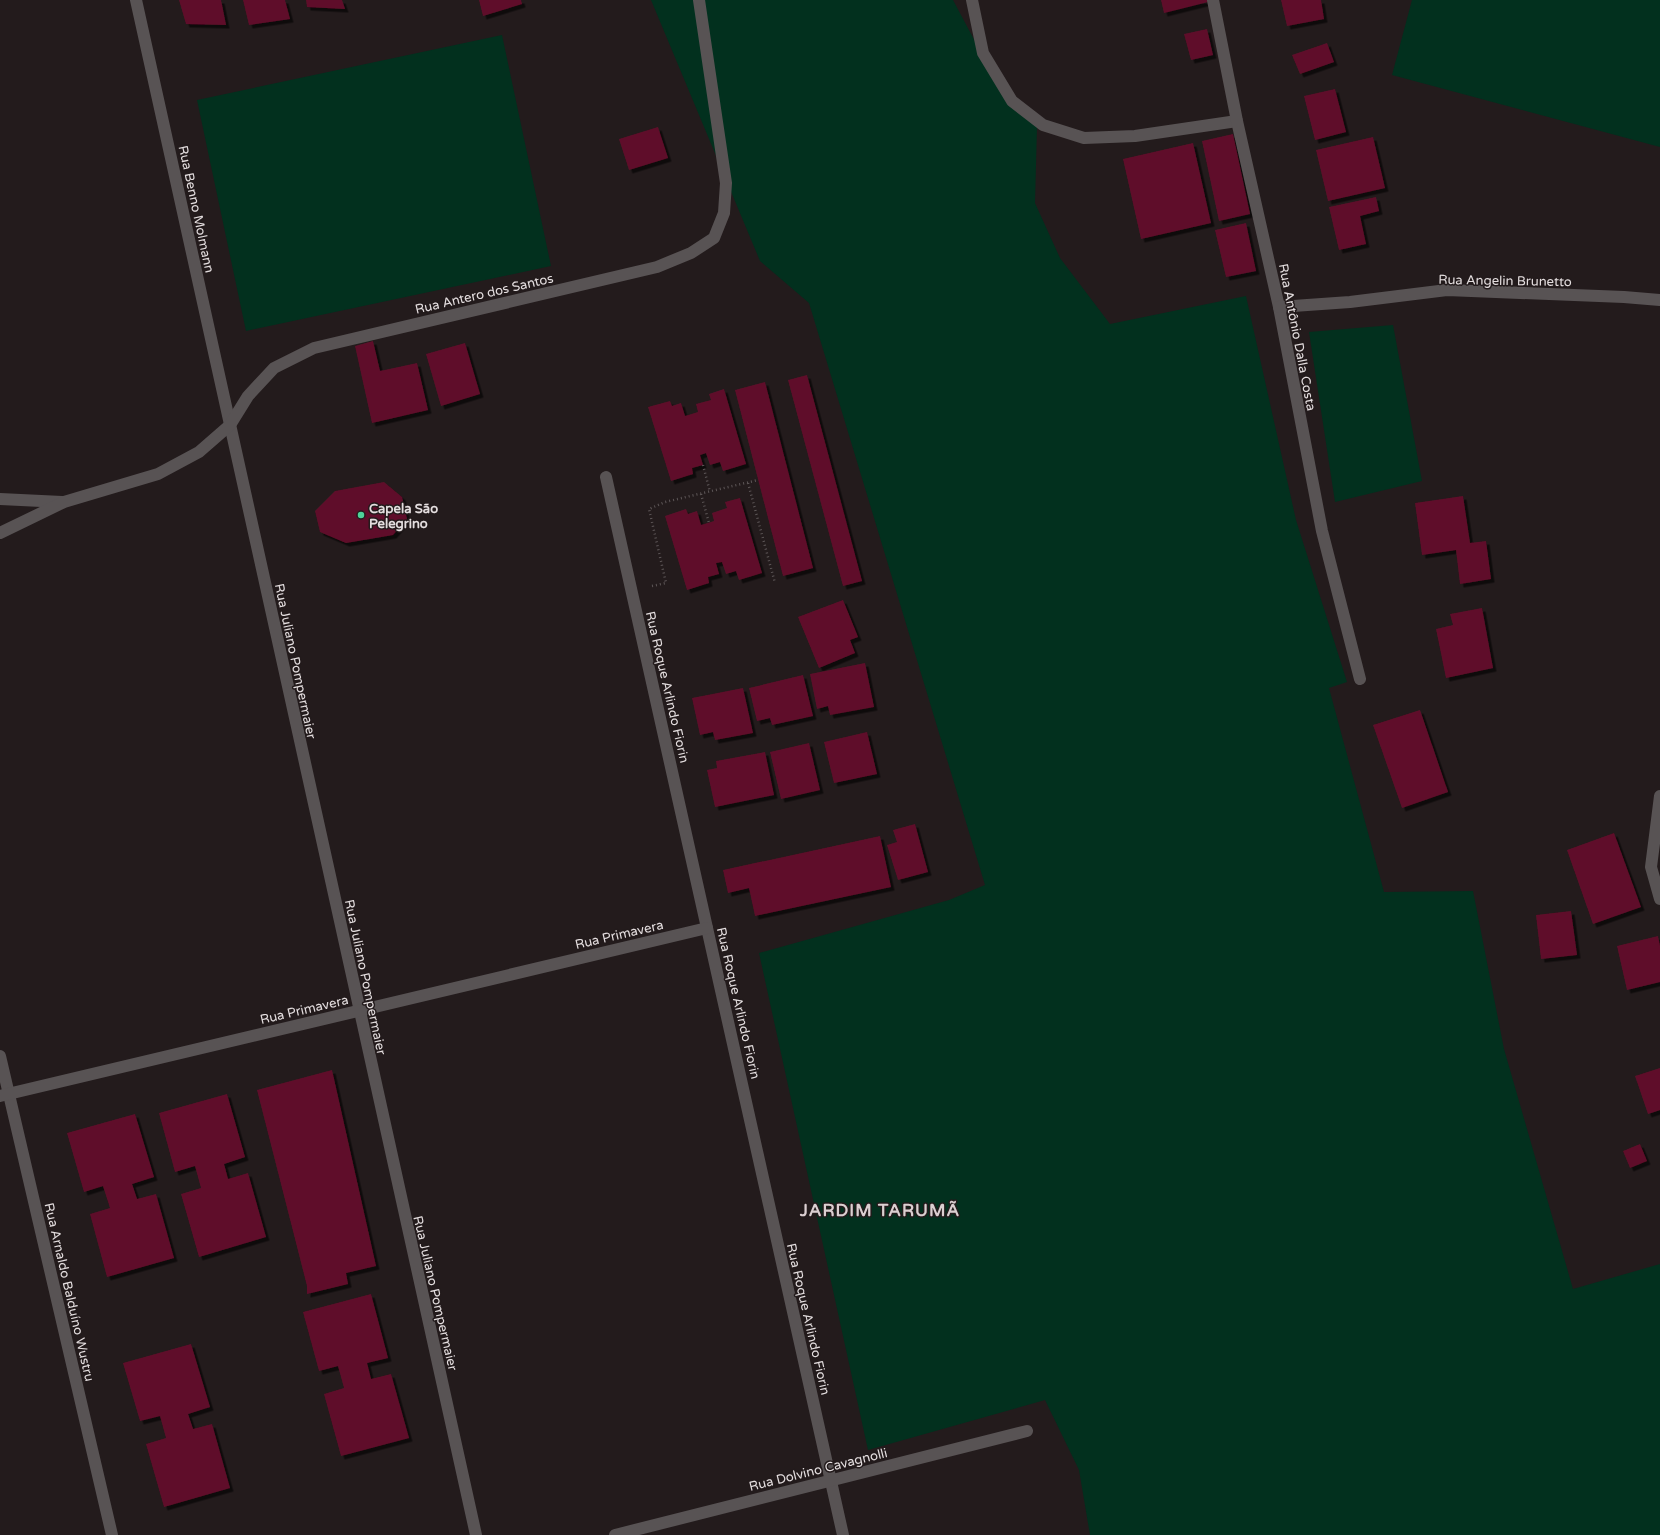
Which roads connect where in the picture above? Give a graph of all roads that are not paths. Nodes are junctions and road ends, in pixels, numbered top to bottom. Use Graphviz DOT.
graph roads {
  1 [pos="136,0"];
  2 [pos="699,0"];
  3 [pos="972,0"];
  4 [pos="1213,0"];
  5 [pos="1237,121"];
  6 [pos="1660,300"];
  7 [pos="1279,307"];
  8 [pos="230,425"];
  9 [pos="606,477"];
  10 [pos="0,499"];
  11 [pos="64,502"];
  12 [pos="0,533"];
  13 [pos="1360,679"];
  14 [pos="1660,796"];
  15 [pos="1660,898"];
  16 [pos="708,928"];
  17 [pos="359,1011"];
  18 [pos="0,1056"];
  19 [pos="4,1095"];
  20 [pos="1027,1431"];
  21 [pos="831,1480"];
  22 [pos="112,1535"];
  23 [pos="476,1535"];
  24 [pos="615,1535"];
  25 [pos="843,1535"];
  1 -- 8 [label="street, Rua Benno Molmann"];
  2 -- 8 [label="street, Rua Antero dos Santos"];
  3 -- 5 [label="street"];
  4 -- 5 [label="street, Rua Antônio Dalla Costa"];
  5 -- 7 [label="street, Rua Antônio Dalla Costa"];
  6 -- 7 [label="street, Rua Angelin Brunetto"];
  7 -- 13 [label="street, Rua Antônio Dalla Costa"];
  8 -- 11 [label="street, Rua Antero dos Santos"];
  8 -- 17 [label="street, Rua Juliano Pompermaier"];
  9 -- 16 [label="street, Rua Roque Arlindo Fiorin"];
  10 -- 11 [label="street, Rua Antero dos Santos"];
  11 -- 12 [label="street, Rua Antero dos Santos"];
  14 -- 15 [label="street"];
  16 -- 17 [label="street, Rua Primavera"];
  16 -- 21 [label="street, Rua Roque Arlindo Fiorin"];
  17 -- 19 [label="street, Rua Primavera"];
  17 -- 23 [label="street, Rua Juliano Pompermaier"];
  18 -- 19 [label="street, Rua Arnaldo Balduíno Wustru"];
  19 -- 22 [label="street, Rua Arnaldo Balduíno Wustru"];
  20 -- 21 [label="street, Rua Dolvino Cavagnolli"];
  21 -- 24 [label="street, Rua Dolvino Cavagnolli"];
  21 -- 25 [label="street, Rua Roque Arlindo Fiorin"];
}
